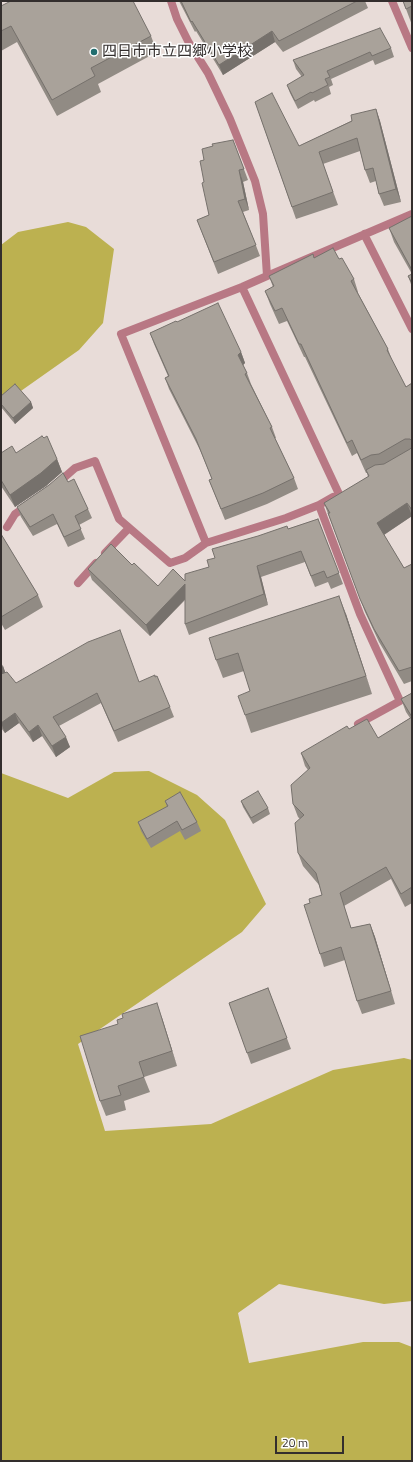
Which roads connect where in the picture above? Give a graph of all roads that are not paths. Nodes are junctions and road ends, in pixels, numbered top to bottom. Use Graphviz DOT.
graph roads {
  1 [pos="171,1"];
  2 [pos="392,1"];
  3 [pos="412,48"];
  4 [pos="412,214"];
  5 [pos="364,234"];
  6 [pos="267,276"];
  7 [pos="242,287"];
  8 [pos="412,329"];
  9 [pos="49,490"];
  10 [pos="32,502"];
  11 [pos="319,505"];
  12 [pos="7,527"];
  13 [pos="129,528"];
  14 [pos="206,543"];
  15 [pos="78,583"];
  16 [pos="348,730"];
  1 -- 6 [label="street"];
  2 -- 3 [label="street"];
  4 -- 5 [label="street"];
  5 -- 6 [label="street"];
  5 -- 8 [label="street"];
  6 -- 7 [label="street"];
  7 -- 11 [label="street"];
  7 -- 14 [label="street"];
  9 -- 13 [label="street"];
  10 -- 12 [label="street"];
  11 -- 14 [label="street"];
  11 -- 16 [label="street"];
  13 -- 14 [label="street"];
  13 -- 15 [label="street"];
}
